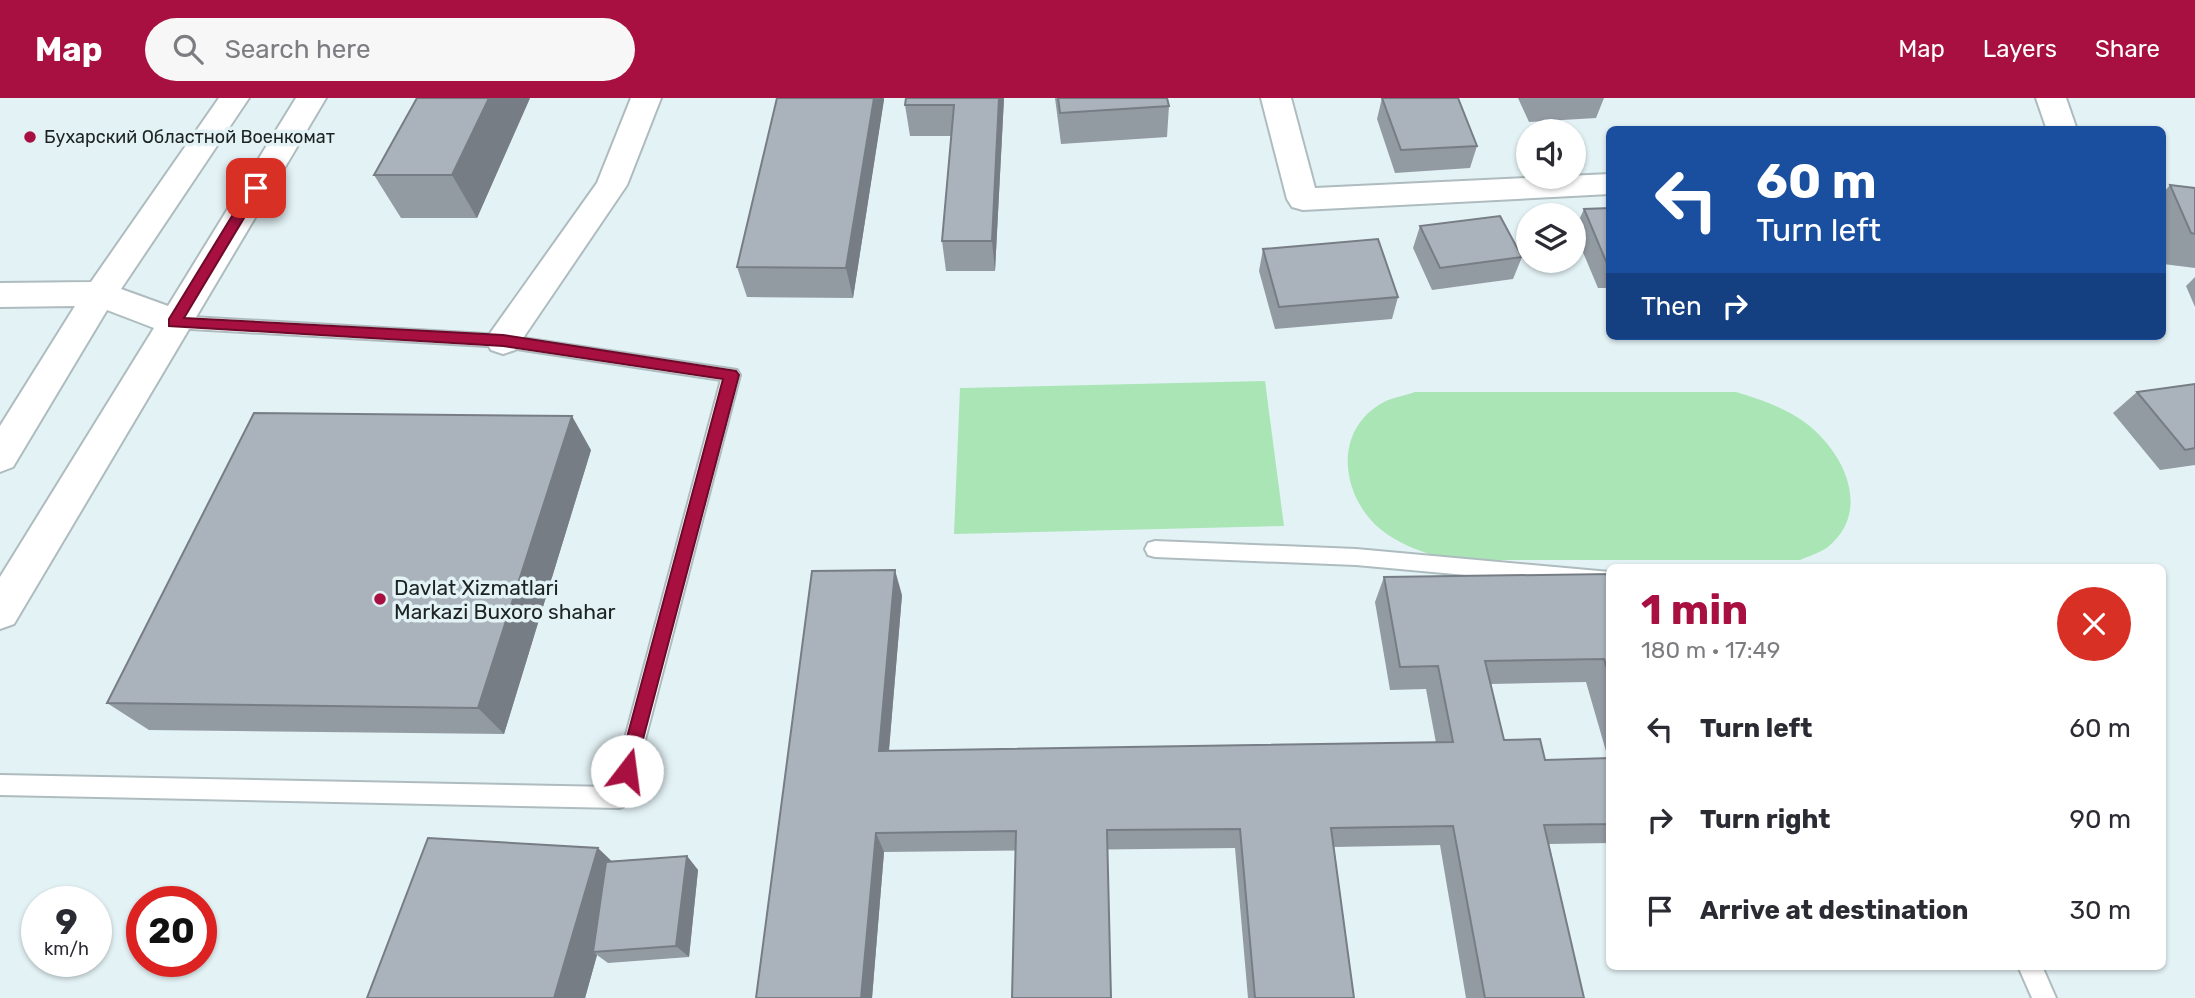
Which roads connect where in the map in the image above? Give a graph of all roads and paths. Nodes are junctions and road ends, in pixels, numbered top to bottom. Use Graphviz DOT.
graph roads {
  1 [pos="234,98"];
  2 [pos="311,98"];
  3 [pos="646,98"];
  4 [pos="1276,98"];
  5 [pos="2051,98"];
  6 [pos="2061,126"];
  7 [pos="1606,184"];
  8 [pos="100,294"];
  9 [pos="0,295"];
  10 [pos="174,322"];
  11 [pos="503,341"];
  12 [pos="1,454"];
  13 [pos="1155,549"];
  14 [pos="1606,580"];
  15 [pos="0,612"];
  16 [pos="0,785"];
  17 [pos="2032,970"];
  18 [pos="2044,998"];
  1 -- 8 [label="main road"];
  2 -- 10 [label="main road"];
  3 -- 11 [label="main road"];
  4 -- 7 [label="main road"];
  5 -- 6 [label="main road"];
  8 -- 9 [label="main road"];
  8 -- 10 [label="main road"];
  8 -- 12 [label="main road"];
  10 -- 11 [label="lane"];
  10 -- 15 [label="main road"];
  11 -- 16 [label="lane"];
  13 -- 14 [label="lane"];
  17 -- 18 [label="lane"];
}
